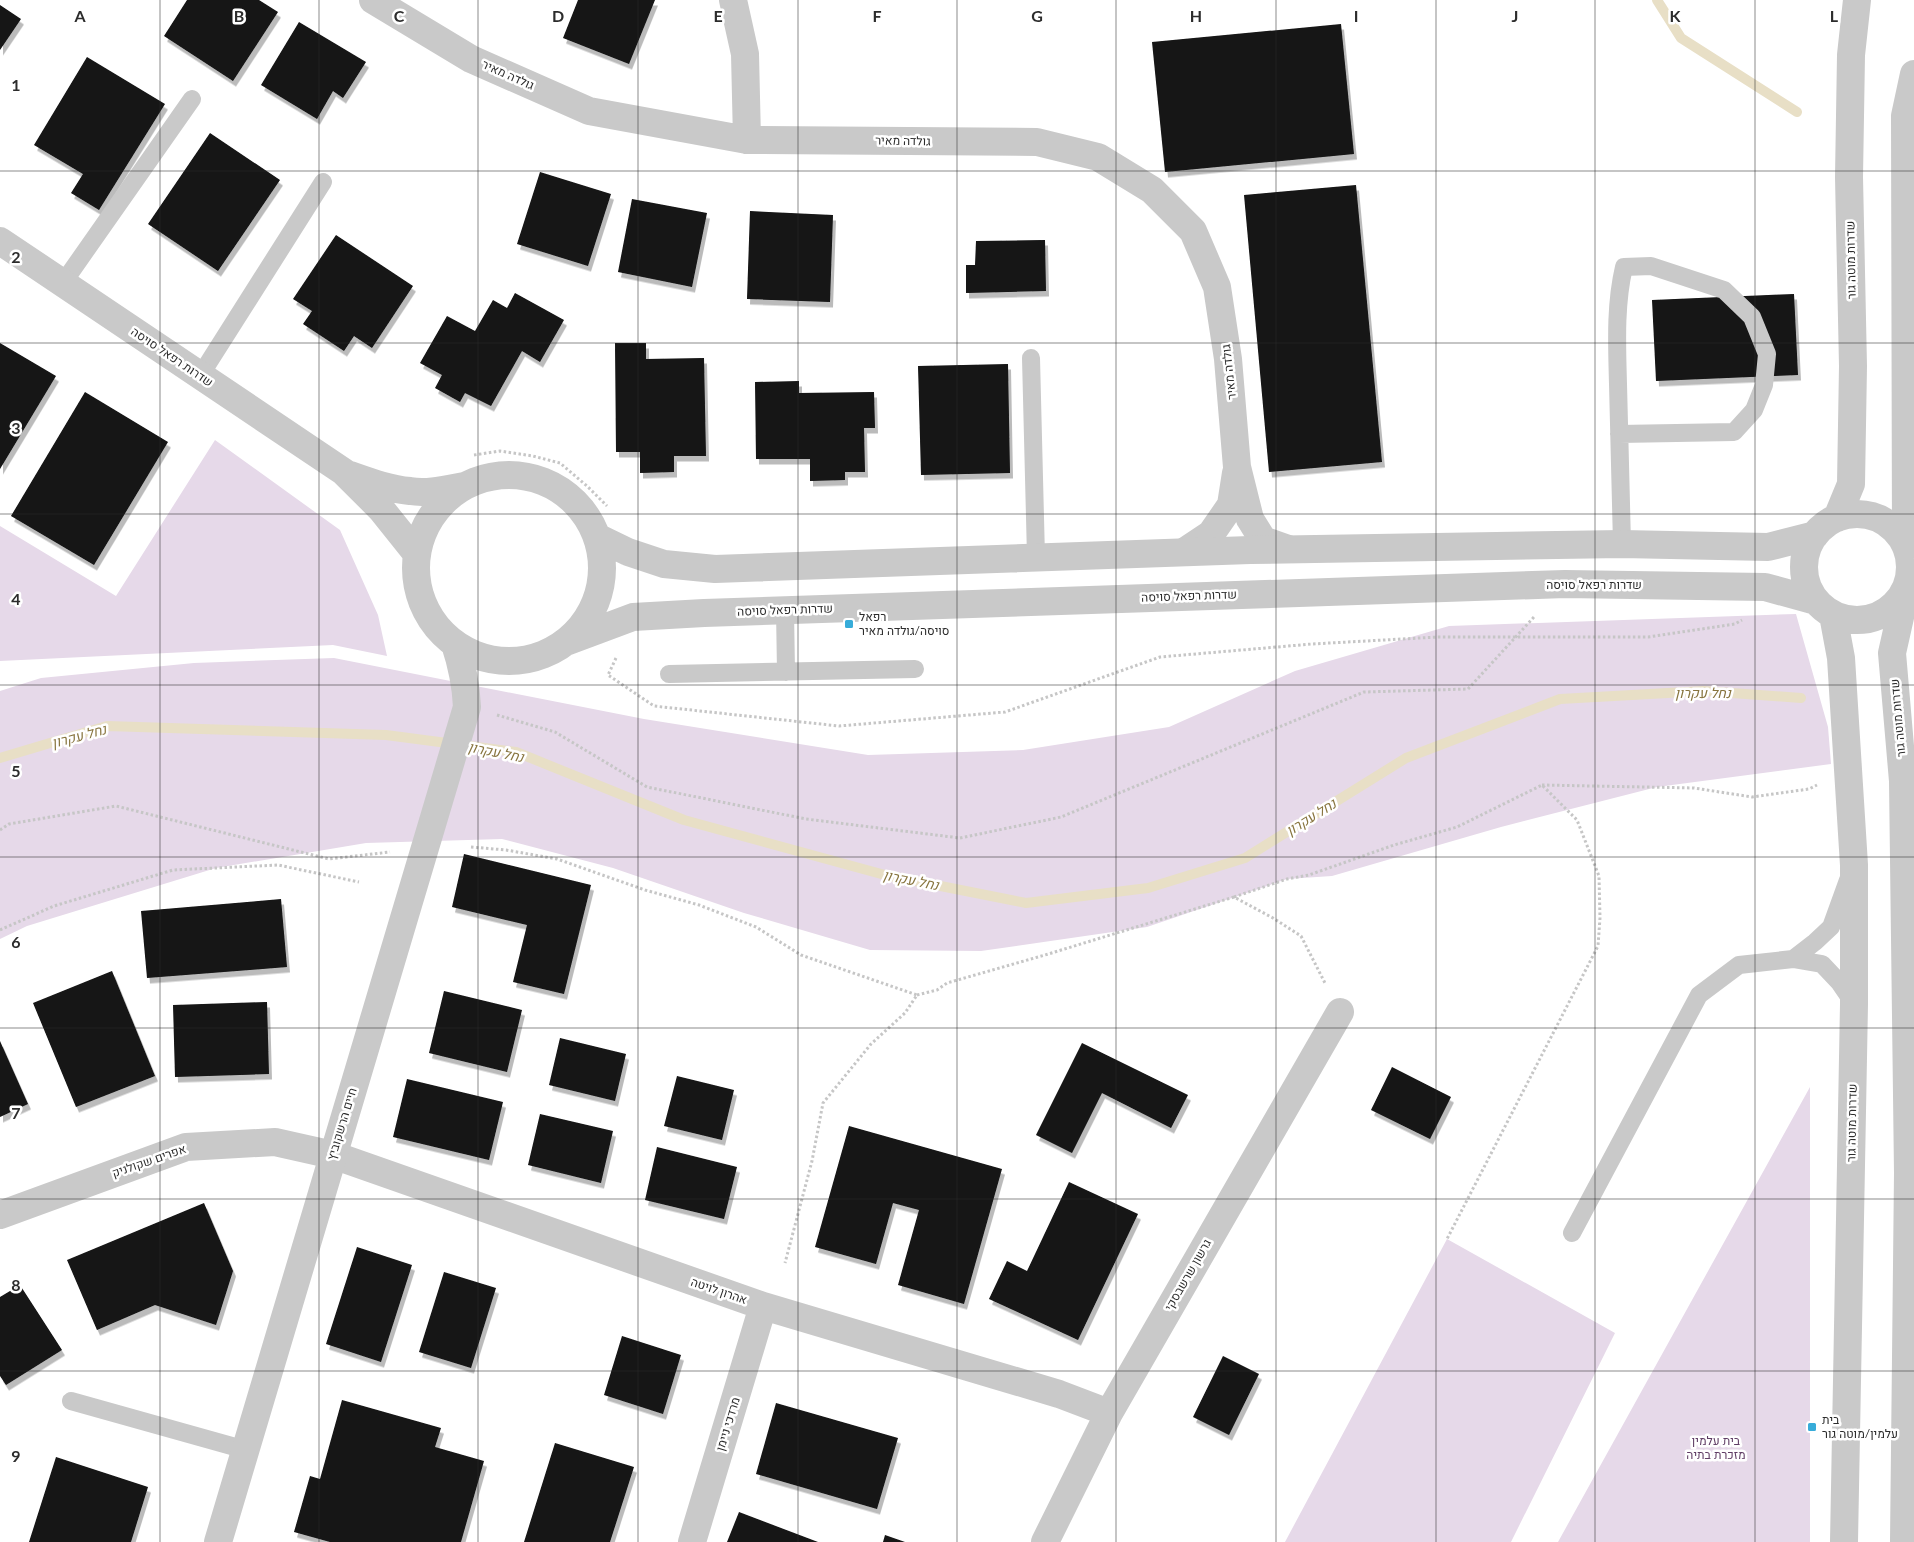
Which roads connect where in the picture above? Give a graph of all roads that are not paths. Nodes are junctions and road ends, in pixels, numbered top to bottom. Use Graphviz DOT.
graph roads {
  1 [pos="373,0"];
  2 [pos="733,0"];
  3 [pos="1857,0"];
  4 [pos="1914,74"];
  5 [pos="192,99"];
  6 [pos="747,140"];
  7 [pos="322,182"];
  8 [pos="2,247"];
  9 [pos="63,283"];
  10 [pos="1031,358"];
  11 [pos="200,376"];
  12 [pos="1619,434"];
  13 [pos="1237,467"];
  14 [pos="344,472"];
  15 [pos="465,486"];
  16 [pos="1837,518"];
  17 [pos="1815,535"];
  18 [pos="598,537"];
  19 [pos="1622,544"];
  20 [pos="1906,547"];
  21 [pos="1288,549"];
  22 [pos="1184,552"];
  23 [pos="417,554"];
  24 [pos="1036,557"];
  25 [pos="1907,586"];
  26 [pos="1825,608"];
  27 [pos="785,610"];
  28 [pos="566,642"];
  29 [pos="455,644"];
  30 [pos="511,661"];
  31 [pos="915,670"];
  32 [pos="786,672"];
  33 [pos="669,674"];
  34 [pos="467,707"];
  35 [pos="1854,865"];
  36 [pos="1792,959"];
  37 [pos="1854,1004"];
  38 [pos="1340,1012"];
  39 [pos="333,1155"];
  40 [pos="1911,1173"];
  41 [pos="0,1215"];
  42 [pos="1572,1233"];
  43 [pos="763,1306"];
  44 [pos="71,1401"];
  45 [pos="1108,1413"];
  46 [pos="246,1450"];
  47 [pos="218,1542"];
  48 [pos="692,1542"];
  49 [pos="1045,1542"];
  50 [pos="1844,1542"];
  51 [pos="1904,1542"];
  1 -- 6 [label="street, גולדה מאיר"];
  2 -- 6 [label="street"];
  3 -- 16 [label="street, שדרות מוטה גור"];
  4 -- 20 [label="street"];
  5 -- 9 [label="lane"];
  6 -- 13 [label="street, גולדה מאיר"];
  7 -- 11 [label="lane"];
  8 -- 9 [label="street, שדרות רפאל סויסה"];
  9 -- 11 [label="street, שדרות רפאל סויסה"];
  10 -- 24 [label="lane"];
  11 -- 14 [label="street, שדרות רפאל סויסה"];
  12 -- 12 [label="lane"];
  12 -- 19 [label="lane"];
  13 -- 21 [label="street, גולדה מאיר"];
  13 -- 22 [label="street, גולדה מאיר"];
  14 -- 15 [label="street, שדרות רפאל סויסה"];
  14 -- 23 [label="street, שדרות רפאל סויסה"];
  15 -- 18 [label="street"];
  15 -- 23 [label="street"];
  16 -- 17 [label="street"];
  16 -- 20 [label="street"];
  17 -- 19 [label="street"];
  17 -- 26 [label="street"];
  18 -- 24 [label="street"];
  18 -- 28 [label="street"];
  19 -- 21 [label="street"];
  20 -- 25 [label="street"];
  21 -- 22 [label="street"];
  22 -- 24 [label="street"];
  23 -- 29 [label="street"];
  25 -- 26 [label="street"];
  25 -- 40 [label="street, שדרות מוטה גור"];
  26 -- 27 [label="street, שדרות רפאל סויסה"];
  26 -- 35 [label="street, שדרות מוטה גור"];
  27 -- 28 [label="street, שדרות רפאל סויסה"];
  27 -- 32 [label="lane"];
  28 -- 30 [label="street"];
  29 -- 30 [label="street"];
  29 -- 34 [label="street, חיים הרשקוביץ"];
  30 -- 34 [label="street, חיים הרשקוביץ"];
  31 -- 32 [label="lane"];
  32 -- 33 [label="lane"];
  34 -- 39 [label="street, חיים הרשקוביץ"];
  35 -- 36 [label="lane"];
  35 -- 37 [label="street, שדרות מוטה גור"];
  36 -- 37 [label="lane"];
  36 -- 42 [label="lane"];
  37 -- 50 [label="street, שדרות מוטה גור"];
  38 -- 45 [label="street, גרשון שרשבסקי"];
  39 -- 41 [label="street, אפרים שקולניק"];
  39 -- 43 [label="street, אהרון לויטה"];
  39 -- 46 [label="street, חיים הרשקוביץ"];
  40 -- 51 [label="street, שדרות מוטה גור"];
  43 -- 45 [label="street, אהרון לויטה"];
  43 -- 48 [label="street, מרדכי ניימן"];
  44 -- 46 [label="lane"];
  45 -- 49 [label="street, גרשון שרשבסקי"];
  46 -- 47 [label="street, חיים הרשקוביץ"];
}
